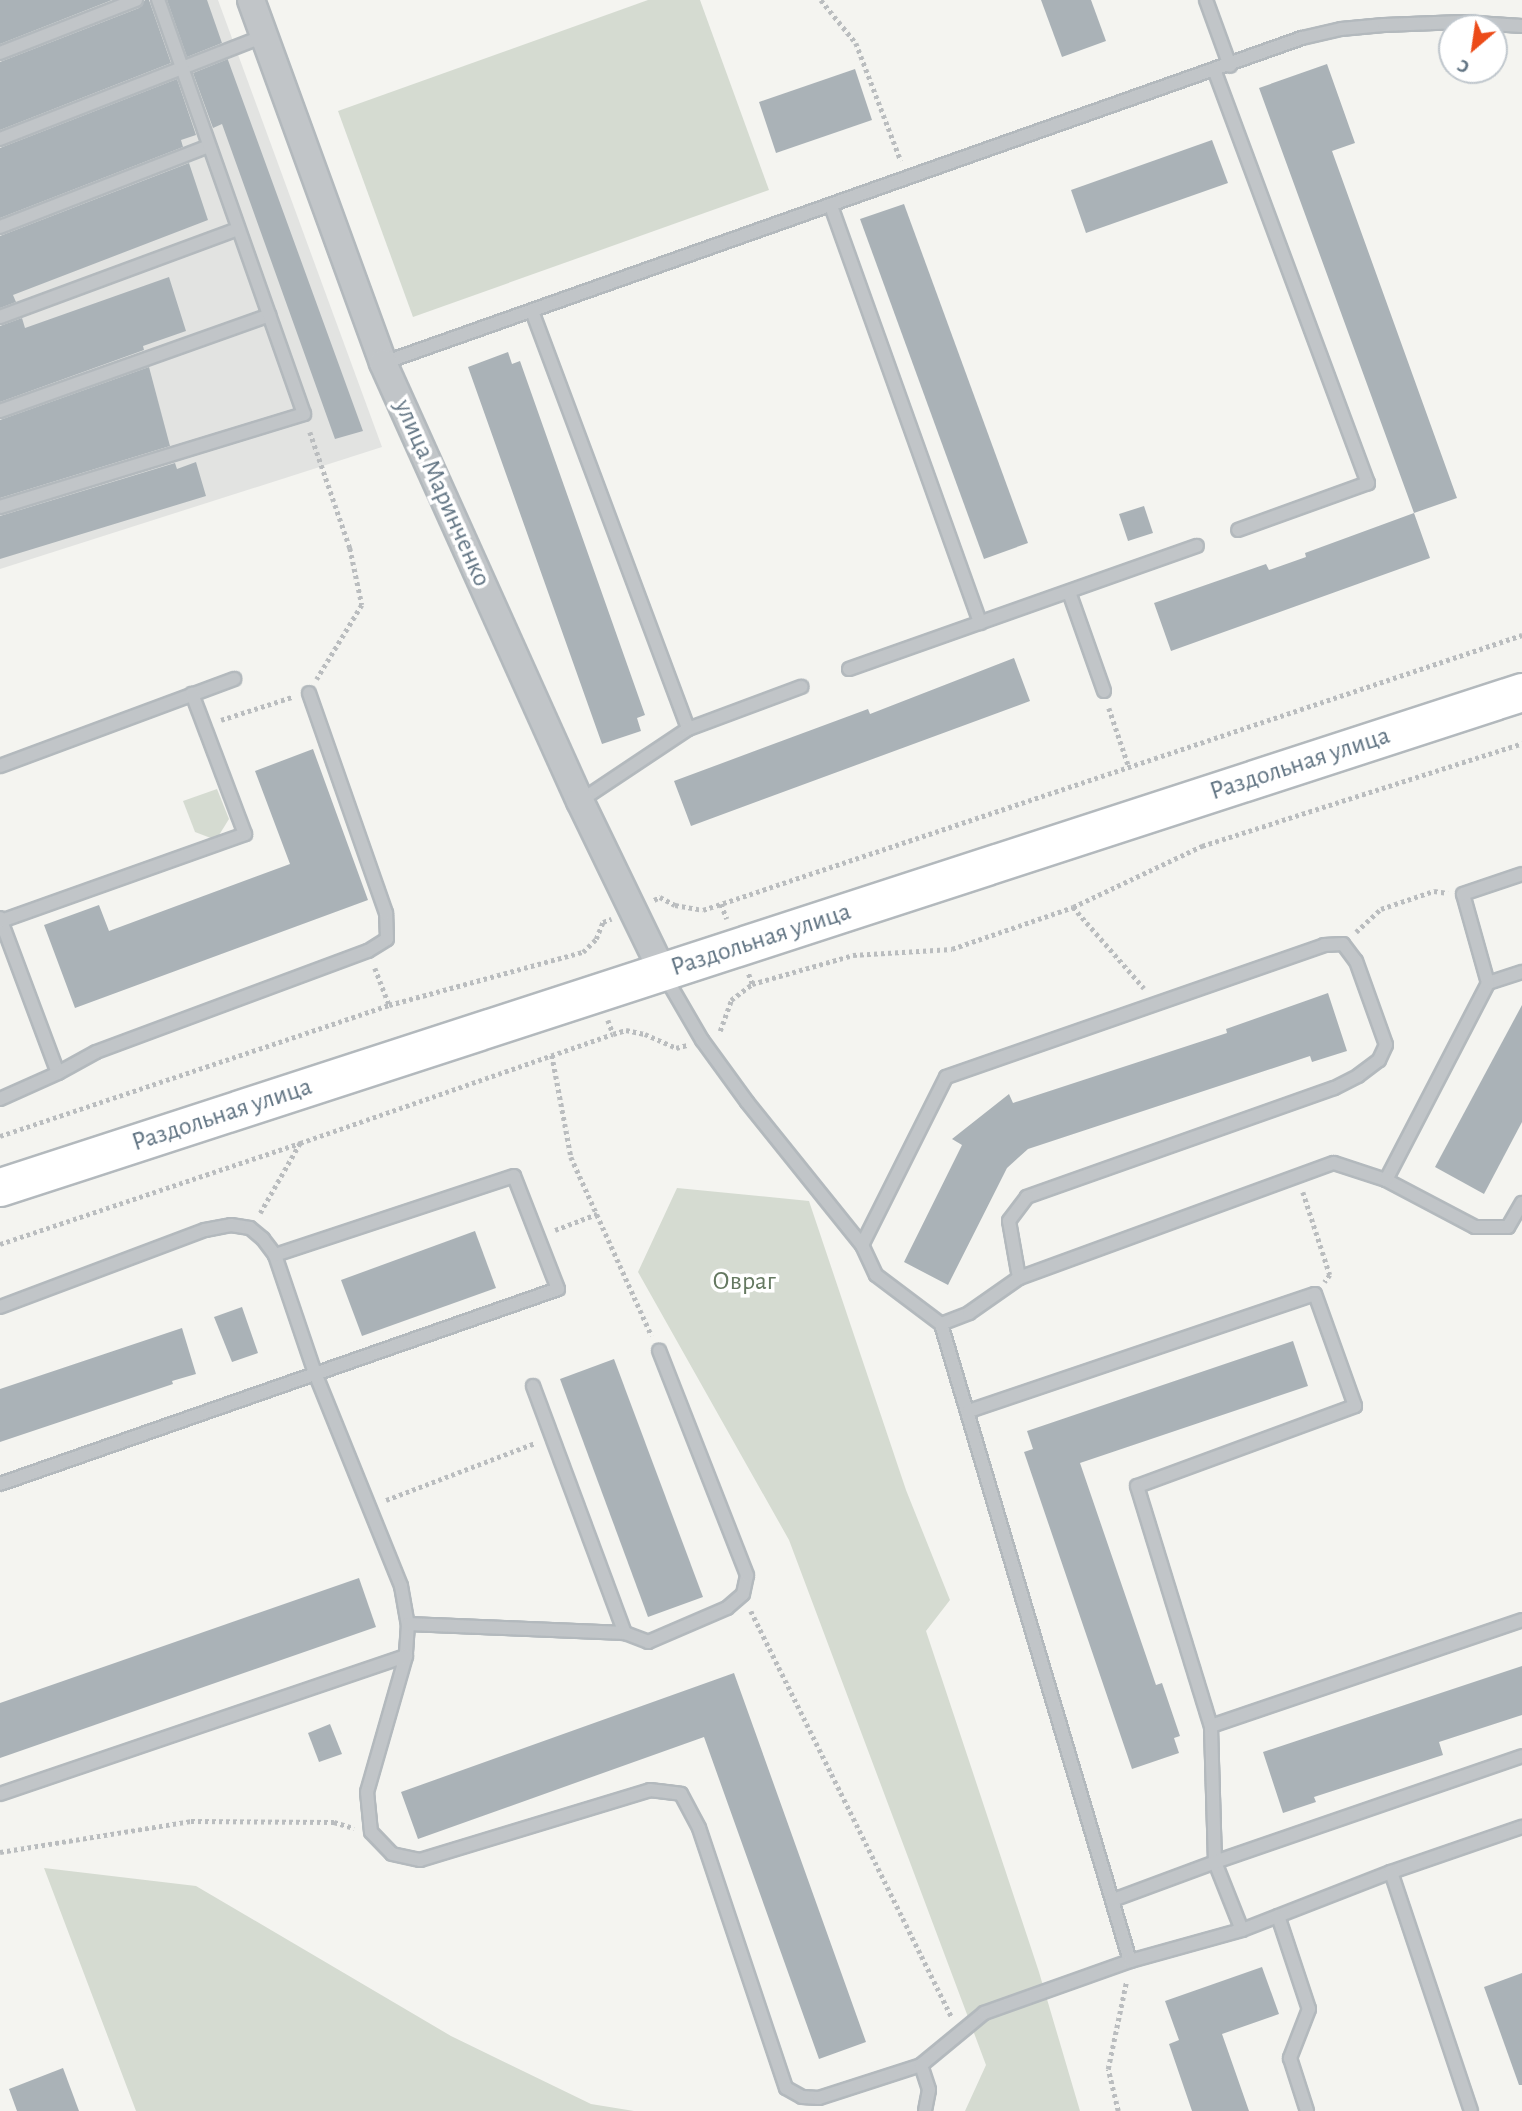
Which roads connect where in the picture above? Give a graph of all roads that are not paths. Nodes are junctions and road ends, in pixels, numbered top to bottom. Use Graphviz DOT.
graph roads {
  1 [pos="136,0"];
  2 [pos="158,0"];
  3 [pos="251,0"];
  4 [pos="1206,0"];
  5 [pos="1522,26"];
  6 [pos="264,36"];
  7 [pos="0,53"];
  8 [pos="1230,66"];
  9 [pos="183,70"];
  10 [pos="1215,72"];
  11 [pos="0,139"];
  12 [pos="209,146"];
  13 [pos="831,206"];
  14 [pos="0,227"];
  15 [pos="238,229"];
  16 [pos="532,311"];
  17 [pos="269,315"];
  18 [pos="0,317"];
  19 [pos="383,363"];
  20 [pos="0,411"];
  21 [pos="0,507"];
  22 [pos="1238,530"];
  23 [pos="1197,546"];
  24 [pos="1069,592"];
  25 [pos="980,623"];
  26 [pos="849,669"];
  27 [pos="233,679"];
  28 [pos="801,687"];
  29 [pos="1104,691"];
  30 [pos="1522,692"];
  31 [pos="309,693"];
  32 [pos="192,695"];
  33 [pos="688,729"];
  34 [pos="0,766"];
  35 [pos="580,801"];
  36 [pos="1522,874"];
  37 [pos="1,919"];
  38 [pos="1522,972"];
  39 [pos="663,973"];
  40 [pos="1489,983"];
  41 [pos="58,1073"];
  42 [pos="0,1099"];
  43 [pos="1386,1180"];
  44 [pos="0,1187"];
  45 [pos="1522,1203"];
  46 [pos="862,1245"];
  47 [pos="275,1255"];
  48 [pos="1019,1278"];
  49 [pos="0,1307"];
  50 [pos="940,1324"];
  51 [pos="659,1350"];
  52 [pos="315,1373"];
  53 [pos="533,1386"];
  54 [pos="969,1411"];
  55 [pos="0,1484"];
  56 [pos="1522,1620"];
  57 [pos="408,1624"];
  58 [pos="625,1633"];
  59 [pos="406,1656"];
  60 [pos="1211,1726"];
  61 [pos="1522,1756"];
  62 [pos="0,1794"];
  63 [pos="1522,1827"];
  64 [pos="1215,1862"];
  65 [pos="1391,1872"];
  66 [pos="1113,1900"];
  67 [pos="1278,1916"];
  68 [pos="1242,1930"];
  69 [pos="1130,1961"];
  70 [pos="921,2065"];
  71 [pos="802,2097"];
  72 [pos="809,2111"];
  73 [pos="925,2111"];
  74 [pos="1307,2111"];
  75 [pos="1471,2111"];
  1 -- 7 [label="lane"];
  2 -- 9 [label="lane"];
  3 -- 6 [label="street, улица Маринченко"];
  4 -- 8 [label="lane"];
  5 -- 8 [label="lane"];
  6 -- 9 [label="lane"];
  6 -- 19 [label="street, улица Маринченко"];
  8 -- 10 [label="lane"];
  9 -- 11 [label="lane"];
  9 -- 12 [label="lane"];
  10 -- 13 [label="lane"];
  10 -- 22 [label="lane"];
  12 -- 14 [label="lane"];
  12 -- 15 [label="lane"];
  13 -- 16 [label="lane"];
  13 -- 25 [label="lane"];
  15 -- 17 [label="lane"];
  15 -- 18 [label="lane"];
  16 -- 19 [label="lane"];
  16 -- 33 [label="lane"];
  17 -- 20 [label="lane"];
  17 -- 21 [label="lane"];
  19 -- 35 [label="street, улица Маринченко"];
  23 -- 24 [label="lane"];
  24 -- 25 [label="lane"];
  24 -- 29 [label="lane"];
  25 -- 26 [label="lane"];
  27 -- 32 [label="lane"];
  28 -- 33 [label="lane"];
  30 -- 39 [label="main road, Раздольная улица"];
  31 -- 41 [label="lane"];
  32 -- 34 [label="lane"];
  32 -- 37 [label="lane"];
  33 -- 35 [label="lane"];
  35 -- 39 [label="street, улица Маринченко"];
  36 -- 40 [label="lane"];
  37 -- 41 [label="lane"];
  38 -- 40 [label="lane"];
  39 -- 44 [label="main road, Раздольная улица"];
  39 -- 46 [label="lane"];
  40 -- 43 [label="lane"];
  41 -- 42 [label="lane"];
  43 -- 45 [label="lane"];
  43 -- 48 [label="lane"];
  46 -- 48 [label="lane"];
  46 -- 50 [label="lane"];
  47 -- 49 [label="lane"];
  47 -- 52 [label="lane"];
  47 -- 52 [label="lane"];
  48 -- 50 [label="lane"];
  50 -- 54 [label="lane"];
  51 -- 58 [label="lane"];
  52 -- 55 [label="lane"];
  52 -- 57 [label="lane"];
  53 -- 58 [label="lane"];
  54 -- 60 [label="lane"];
  54 -- 66 [label="lane"];
  56 -- 60 [label="lane"];
  57 -- 58 [label="lane"];
  57 -- 59 [label="lane"];
  59 -- 62 [label="lane"];
  59 -- 71 [label="lane"];
  60 -- 64 [label="lane"];
  61 -- 64 [label="lane"];
  63 -- 65 [label="lane"];
  64 -- 66 [label="lane"];
  64 -- 68 [label="lane"];
  65 -- 67 [label="lane"];
  65 -- 75 [label="lane"];
  66 -- 69 [label="lane"];
  67 -- 68 [label="lane"];
  67 -- 74 [label="lane"];
  68 -- 69 [label="lane"];
  69 -- 70 [label="lane"];
  70 -- 71 [label="lane"];
  70 -- 73 [label="lane"];
  71 -- 72 [label="lane"];
}
